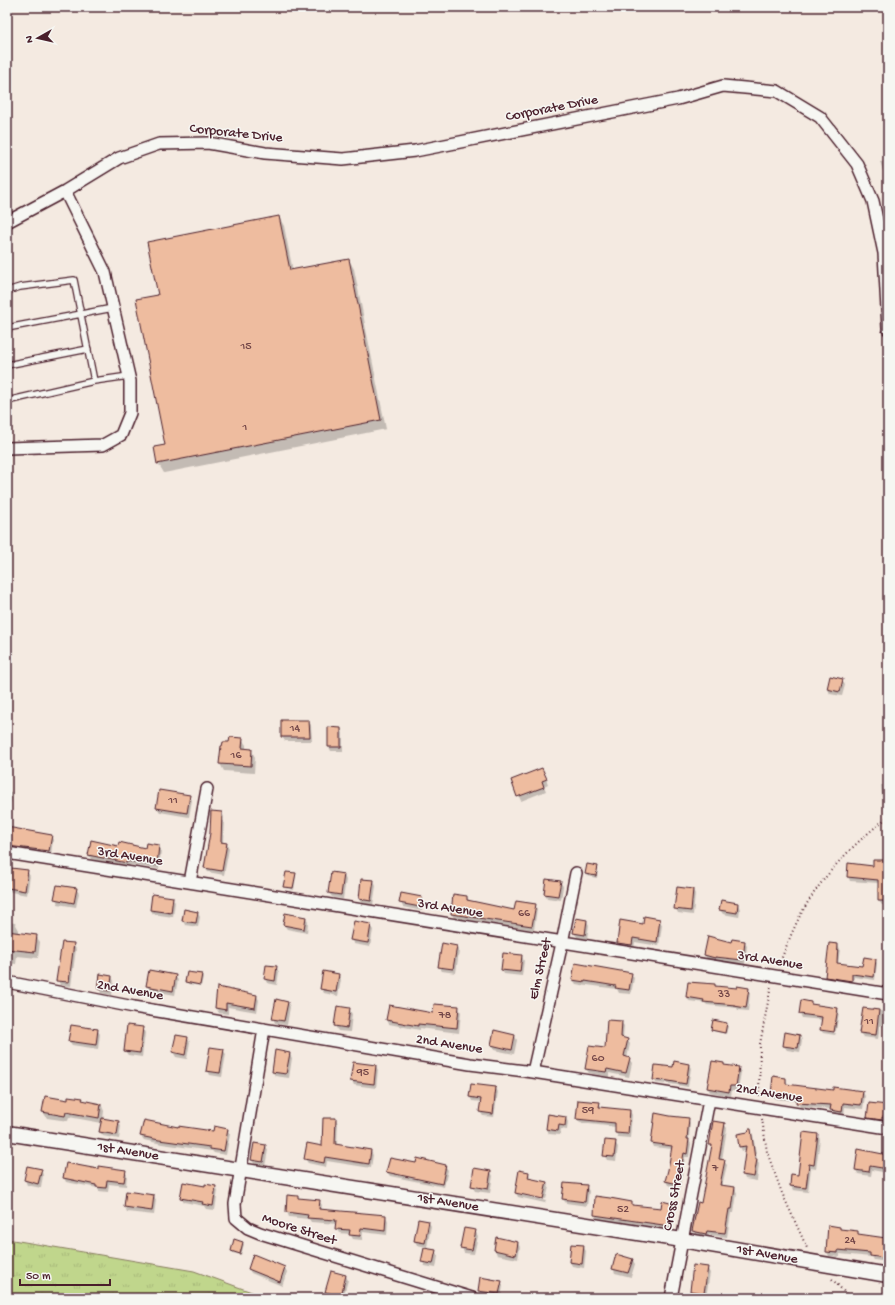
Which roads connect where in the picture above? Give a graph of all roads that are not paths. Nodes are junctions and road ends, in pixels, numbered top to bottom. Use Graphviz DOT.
graph roads {
  1 [pos="65,191"];
  2 [pos="7,222"];
  3 [pos="7,291"];
  4 [pos="113,308"];
  5 [pos="81,314"];
  6 [pos="7,328"];
  7 [pos="888,329"];
  8 [pos="88,349"];
  9 [pos="7,365"];
  10 [pos="129,376"];
  11 [pos="94,381"];
  12 [pos="7,401"];
  13 [pos="7,448"];
  14 [pos="207,789"];
  15 [pos="7,852"];
  16 [pos="576,873"];
  17 [pos="190,882"];
  18 [pos="562,942"];
  19 [pos="7,982"];
  20 [pos="888,994"];
  21 [pos="264,1029"];
  22 [pos="532,1072"];
  23 [pos="709,1100"];
  24 [pos="888,1128"];
  25 [pos="7,1133"];
  26 [pos="241,1170"];
  27 [pos="682,1240"];
  28 [pos="888,1275"];
  29 [pos="469,1298"];
  30 [pos="670,1298"];
  1 -- 2 [label="street, Corporate Drive"];
  1 -- 4 [label="street"];
  1 -- 7 [label="street, Corporate Drive"];
  3 -- 5 [label="lane"];
  4 -- 5 [label="lane"];
  4 -- 10 [label="street"];
  5 -- 6 [label="lane"];
  5 -- 8 [label="lane"];
  8 -- 9 [label="lane"];
  8 -- 11 [label="lane"];
  10 -- 11 [label="lane"];
  10 -- 13 [label="street"];
  11 -- 12 [label="lane"];
  14 -- 17 [label="street"];
  15 -- 17 [label="street, 3rd Avenue"];
  16 -- 18 [label="street, Elm Street"];
  17 -- 18 [label="street, 3rd Avenue"];
  18 -- 20 [label="street, 3rd Avenue"];
  18 -- 22 [label="street, Elm Street"];
  19 -- 21 [label="street, 2nd Avenue"];
  21 -- 22 [label="street, 2nd Avenue"];
  21 -- 26 [label="street, Moore Street"];
  22 -- 23 [label="street, 2nd Avenue"];
  23 -- 24 [label="street, 2nd Avenue"];
  23 -- 27 [label="street, Cross Street"];
  25 -- 26 [label="street, 1st Avenue"];
  26 -- 27 [label="street, 1st Avenue"];
  26 -- 29 [label="street, Moore Street"];
  27 -- 28 [label="street, 1st Avenue"];
  27 -- 30 [label="street, Cross Street"];
}
